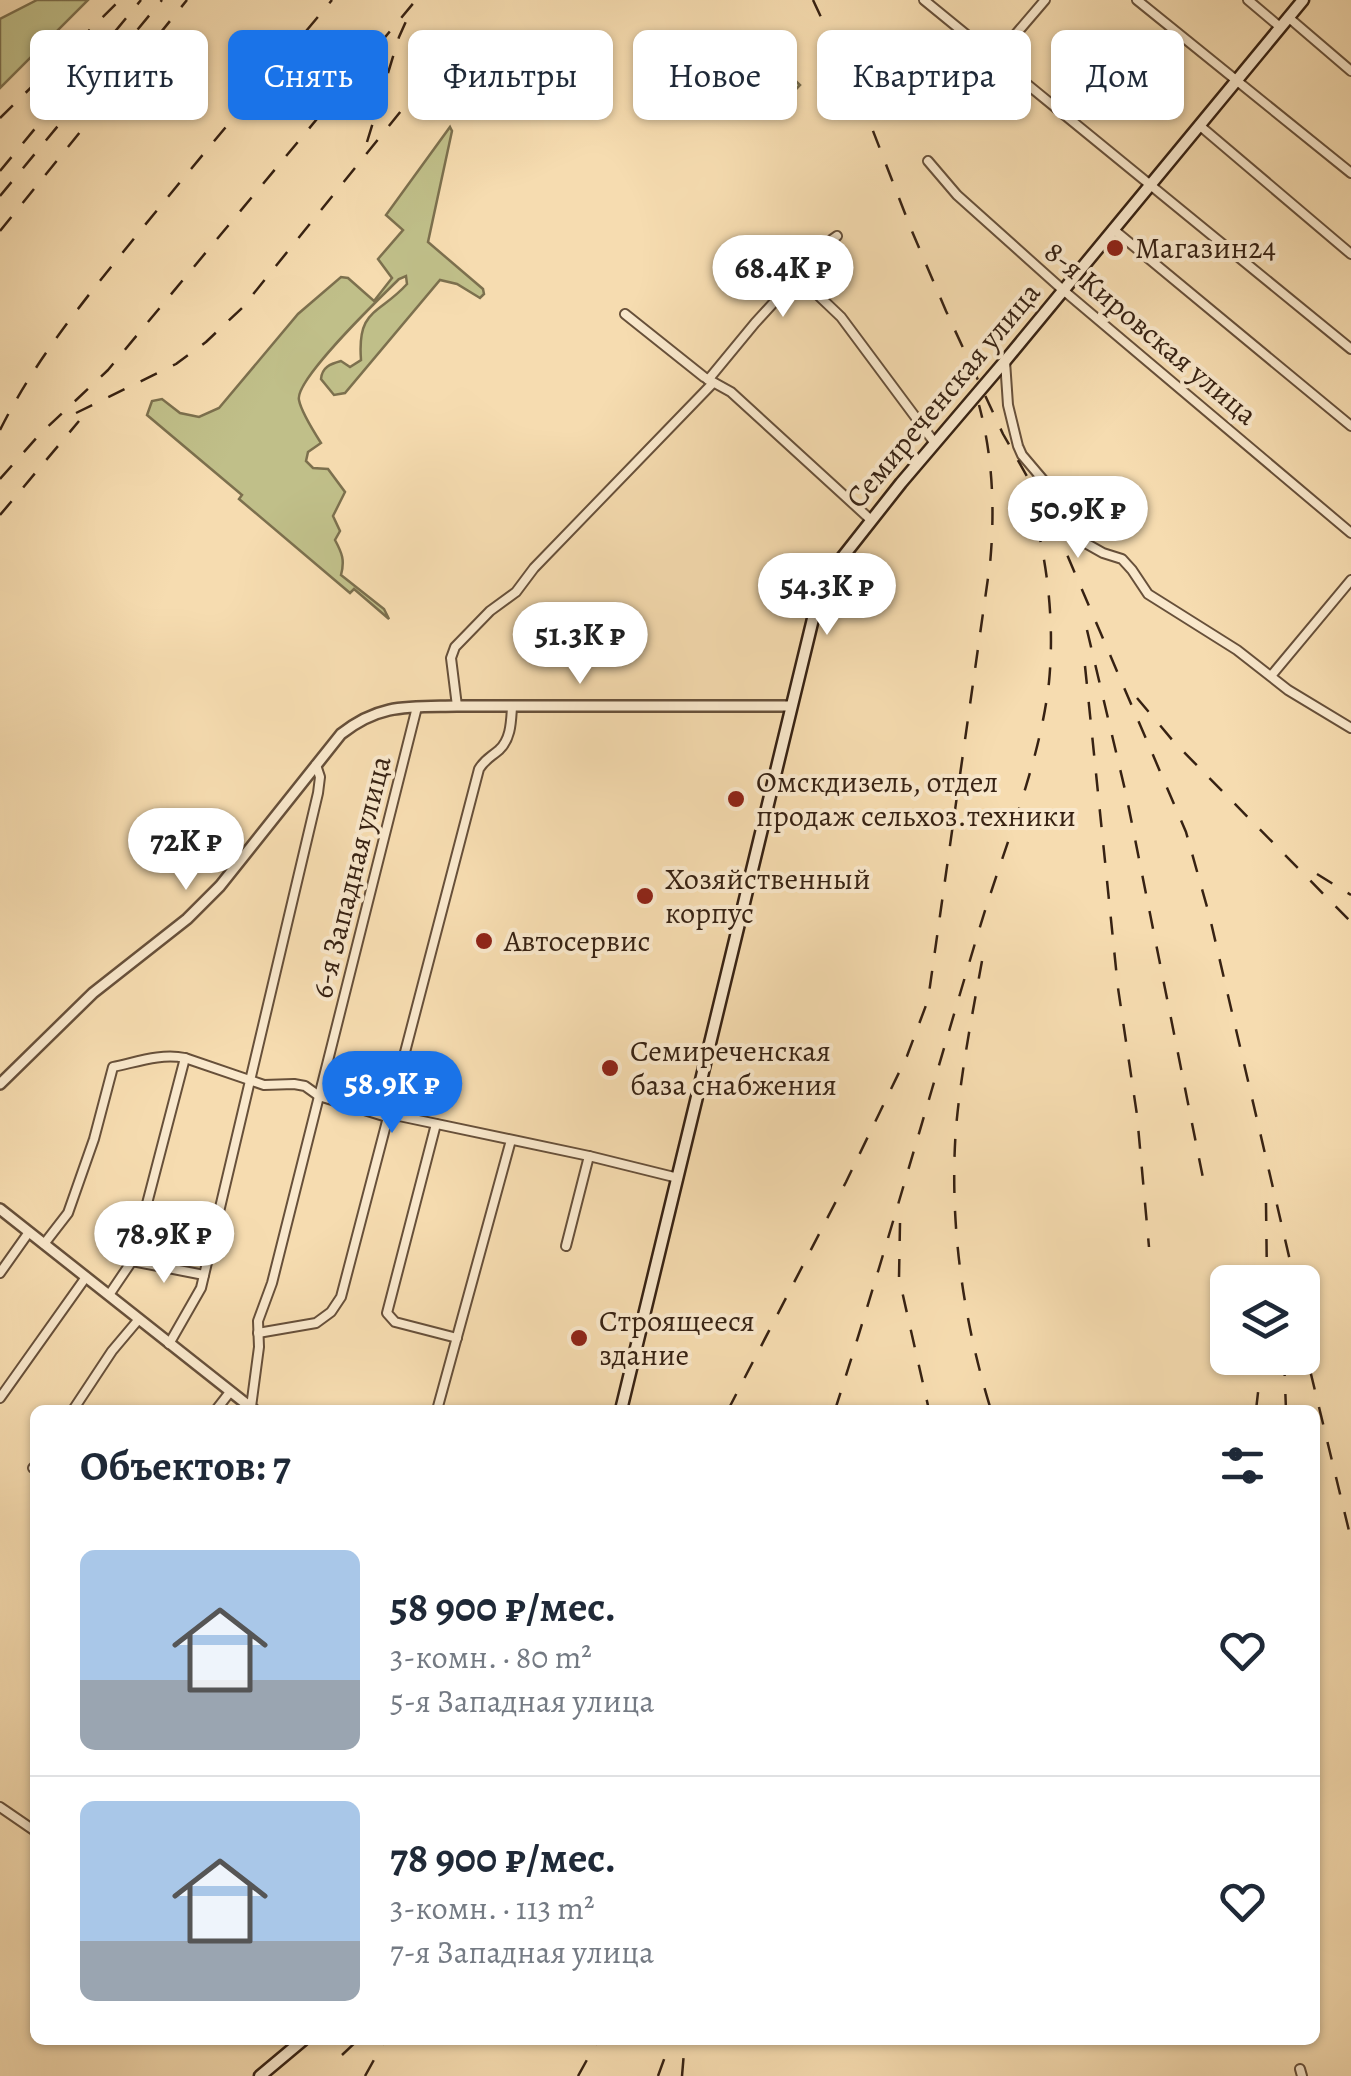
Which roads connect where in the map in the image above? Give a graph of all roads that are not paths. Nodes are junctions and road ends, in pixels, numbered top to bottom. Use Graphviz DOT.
graph roads {
  1 [pos="924,0"];
  2 [pos="1045,0"];
  3 [pos="1137,0"];
  4 [pos="1248,0"];
  5 [pos="1302,0"];
  6 [pos="1284,22"];
  7 [pos="962,30"];
  8 [pos="1021,30"];
  9 [pos="1351,71"];
  10 [pos="1236,80"];
  11 [pos="1031,86"];
  12 [pos="1199,125"];
  13 [pos="928,161"];
  14 [pos="1351,174"];
  15 [pos="1150,184"];
  16 [pos="1113,230"];
  17 [pos="837,236"];
  18 [pos="1351,254"];
  19 [pos="798,276"];
  20 [pos="1063,290"];
  21 [pos="625,314"];
  22 [pos="1351,349"];
  23 [pos="1006,361"];
  24 [pos="711,382"];
  25 [pos="1351,426"];
  26 [pos="934,442"];
  27 [pos="871,520"];
  28 [pos="1351,533"];
  29 [pos="1351,580"];
  30 [pos="1271,676"];
  31 [pos="457,706"];
  32 [pos="512,706"];
  33 [pos="791,706"];
  34 [pos="416,707"];
  35 [pos="1351,728"];
  36 [pos="316,765"];
  37 [pos="185,1058"];
  38 [pos="250,1082"];
  39 [pos="0,1084"];
  40 [pos="319,1096"];
  41 [pos="390,1118"];
  42 [pos="436,1124"];
  43 [pos="512,1140"];
  44 [pos="590,1156"];
  45 [pos="678,1178"];
  46 [pos="0,1208"];
  47 [pos="29,1232"];
  48 [pos="44,1244"];
  49 [pos="566,1246"];
  50 [pos="132,1261"];
  51 [pos="0,1273"];
  52 [pos="204,1275"];
  53 [pos="86,1277"];
  54 [pos="109,1295"];
  55 [pos="139,1320"];
  56 [pos="258,1332"];
  57 [pos="457,1338"];
  58 [pos="169,1344"];
  59 [pos="230,1392"];
  60 [pos="0,1398"];
  61 [pos="76,1405"];
  62 [pos="220,1405"];
  63 [pos="248,1405"];
  64 [pos="253,1405"];
  65 [pos="439,1405"];
  66 [pos="622,1405"];
  67 [pos="0,1807"];
  68 [pos="30,1828"];
  69 [pos="297,2045"];
  70 [pos="260,2076"];
  1 -- 7 [label="street"];
  2 -- 8 [label="street"];
  3 -- 10 [label="street"];
  4 -- 6 [label="street"];
  5 -- 6 [label="main road, Семиреченская улица"];
  6 -- 9 [label="street"];
  6 -- 10 [label="main road, Семиреченская улица"];
  10 -- 12 [label="main road, Семиреченская улица"];
  10 -- 14 [label="street"];
  11 -- 15 [label="street"];
  12 -- 15 [label="main road, Семиреченская улица"];
  12 -- 18 [label="street"];
  13 -- 20 [label="street, 8-я Кировская улица"];
  15 -- 16 [label="main road, Семиреченская улица"];
  15 -- 22 [label="street"];
  16 -- 20 [label="main road, Семиреченская улица"];
  16 -- 25 [label="street"];
  17 -- 19 [label="street"];
  19 -- 24 [label="street"];
  19 -- 26 [label="street"];
  20 -- 23 [label="main road, Семиреченская улица"];
  20 -- 28 [label="street, 8-я Кировская улица"];
  21 -- 24 [label="street"];
  23 -- 26 [label="main road, Семиреченская улица"];
  23 -- 30 [label="street"];
  24 -- 27 [label="street"];
  24 -- 31 [label="street"];
  26 -- 27 [label="main road, Семиреченская улица"];
  27 -- 33 [label="main road, Семиреченская улица"];
  29 -- 30 [label="street"];
  30 -- 35 [label="street"];
  31 -- 32 [label="street"];
  31 -- 34 [label="street"];
  32 -- 33 [label="street"];
  32 -- 41 [label="street"];
  33 -- 45 [label="main road, Семиреченская улица"];
  34 -- 36 [label="street"];
  34 -- 40 [label="street, 6-я Западная улица"];
  36 -- 38 [label="street"];
  36 -- 39 [label="street"];
  37 -- 38 [label="street"];
  37 -- 48 [label="street"];
  37 -- 50 [label="street"];
  38 -- 40 [label="street"];
  38 -- 52 [label="street"];
  40 -- 41 [label="street"];
  40 -- 56 [label="street, 6-я Западная улица"];
  41 -- 42 [label="street"];
  41 -- 56 [label="street"];
  42 -- 43 [label="street"];
  42 -- 57 [label="street"];
  43 -- 44 [label="street"];
  43 -- 57 [label="street"];
  44 -- 45 [label="street"];
  44 -- 49 [label="street"];
  45 -- 66 [label="main road, Семиреченская улица"];
  46 -- 47 [label="street"];
  47 -- 48 [label="street"];
  47 -- 51 [label="street"];
  48 -- 53 [label="street"];
  50 -- 52 [label="street"];
  50 -- 54 [label="street"];
  52 -- 58 [label="street"];
  53 -- 54 [label="street"];
  53 -- 60 [label="street"];
  54 -- 55 [label="street"];
  55 -- 58 [label="street"];
  55 -- 61 [label="street"];
  56 -- 64 [label="street, 6-я Западная улица"];
  57 -- 65 [label="street"];
  58 -- 59 [label="street"];
  59 -- 62 [label="street"];
  59 -- 63 [label="street"];
  67 -- 68 [label="street"];
  69 -- 70 [label="main road"];
}
